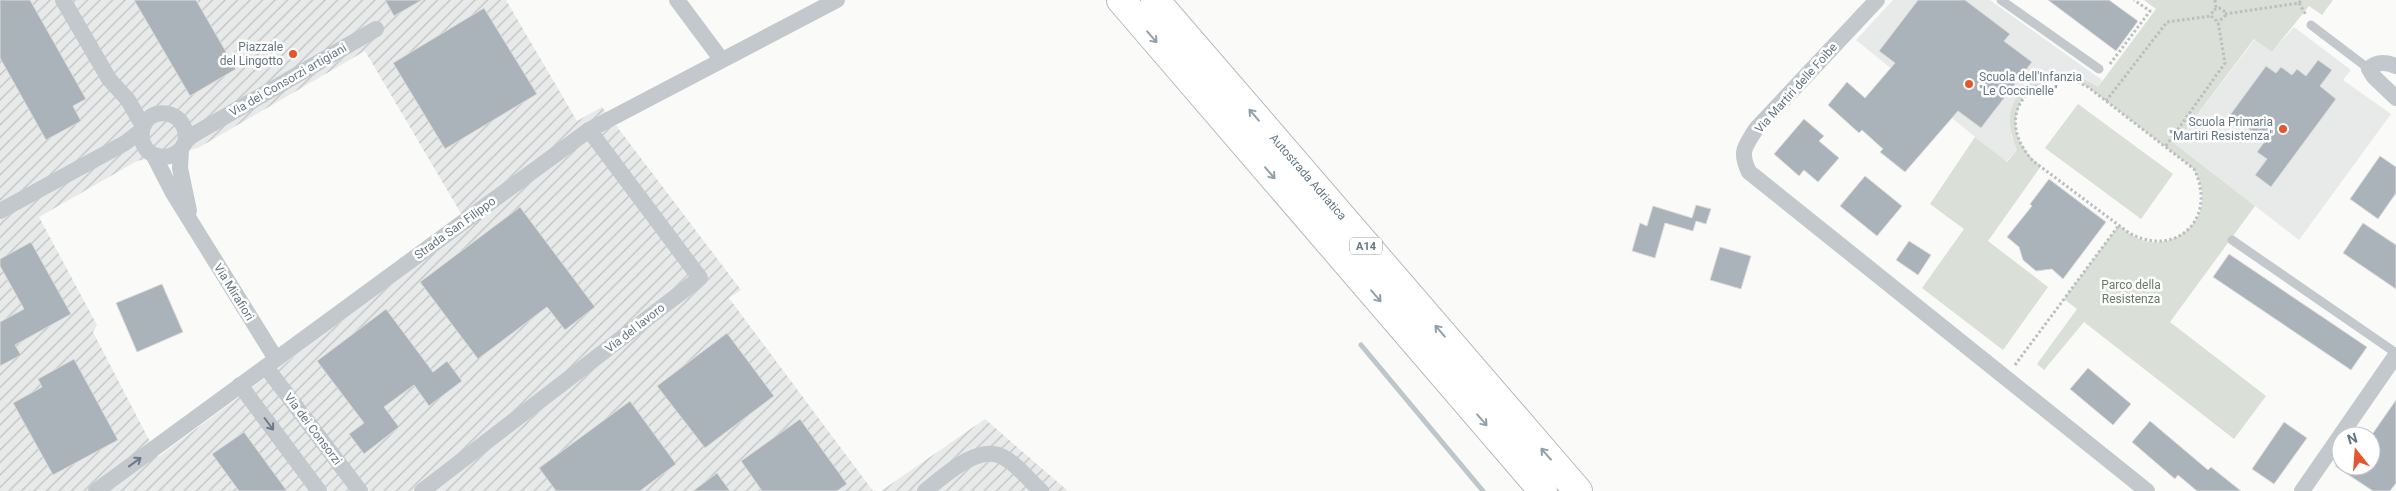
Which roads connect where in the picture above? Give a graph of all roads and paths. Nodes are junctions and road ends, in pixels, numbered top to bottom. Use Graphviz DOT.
graph roads {
  1 [pos="63,0"];
  2 [pos="677,0"];
  3 [pos="837,0"];
  4 [pos="1121,0"];
  5 [pos="1155,0"];
  6 [pos="1877,0"];
  7 [pos="2001,0"];
  8 [pos="2134,0"];
  9 [pos="2215,0"];
  10 [pos="2301,0"];
  11 [pos="2216,8"];
  12 [pos="2225,14"];
  13 [pos="2211,16"];
  14 [pos="2218,22"];
  15 [pos="2311,25"];
  16 [pos="376,29"];
  17 [pos="721,59"];
  18 [pos="2396,66"];
  19 [pos="2099,69"];
  20 [pos="2370,69"];
  21 [pos="2396,98"];
  22 [pos="128,100"];
  23 [pos="2106,101"];
  24 [pos="160,113"];
  25 [pos="589,130"];
  26 [pos="188,137"];
  27 [pos="146,139"];
  28 [pos="2166,146"];
  29 [pos="0,211"];
  30 [pos="193,225"];
  31 [pos="2119,225"];
  32 [pos="2232,240"];
  33 [pos="2396,354"];
  34 [pos="271,363"];
  35 [pos="2005,378"];
  36 [pos="240,386"];
  37 [pos="96,491"];
  38 [pos="319,491"];
  39 [pos="360,491"];
  40 [pos="422,491"];
  41 [pos="925,491"];
  42 [pos="1041,491"];
  43 [pos="1543,491"];
  44 [pos="1578,491"];
  45 [pos="2147,491"];
  46 [pos="2302,491"];
  1 -- 22 [label="street, Via Mirafiori"];
  2 -- 17 [label="street"];
  3 -- 17 [label="street, Strada San Filippo"];
  4 -- 43 [label="highway, Autostrada Adriatica / A14, one-way"];
  44 -- 5 [label="highway, Autostrada Adriatica / A14, one-way"];
  6 -- 35 [label="street, Via Martiri delle Foibe"];
  7 -- 19 [label="lane"];
  8 -- 19 [label="path"];
  9 -- 11 [label="path"];
  10 -- 12 [label="path"];
  11 -- 12 [label="path"];
  11 -- 13 [label="path"];
  12 -- 14 [label="path"];
  13 -- 14 [label="path"];
  13 -- 23 [label="path"];
  14 -- 28 [label="path"];
  15 -- 20 [label="lane"];
  16 -- 26 [label="street, Via dei Consorzi artigiani"];
  17 -- 25 [label="street, Strada San Filippo"];
  18 -- 20 [label="street"];
  20 -- 21 [label="street"];
  22 -- 24 [label="street, Via Mirafiori"];
  22 -- 27 [label="street, Via Mirafiori"];
  23 -- 28 [label="path"];
  23 -- 31 [label="path"];
  24 -- 26 [label="street"];
  24 -- 27 [label="street"];
  25 -- 34 [label="street, Strada San Filippo"];
  25 -- 40 [label="street, Via del lavoro"];
  26 -- 27 [label="street, Via dei Consorzi artigiani"];
  26 -- 30 [label="street, Via Mirafiori"];
  27 -- 29 [label="street, Via dei Consorzi artigiani"];
  27 -- 30 [label="street, Via Mirafiori"];
  28 -- 31 [label="path"];
  30 -- 34 [label="street, Via Mirafiori"];
  31 -- 35 [label="path"];
  32 -- 33 [label="lane"];
  33 -- 46 [label="street"];
  34 -- 36 [label="street, Strada San Filippo"];
  34 -- 39 [label="street, Via dei Consorzi"];
  35 -- 45 [label="street, Via Martiri delle Foibe"];
  37 -- 36 [label="street, Strada San Filippo, one-way"];
  36 -- 38 [label="street, one-way"];
  41 -- 42 [label="street"];
}
